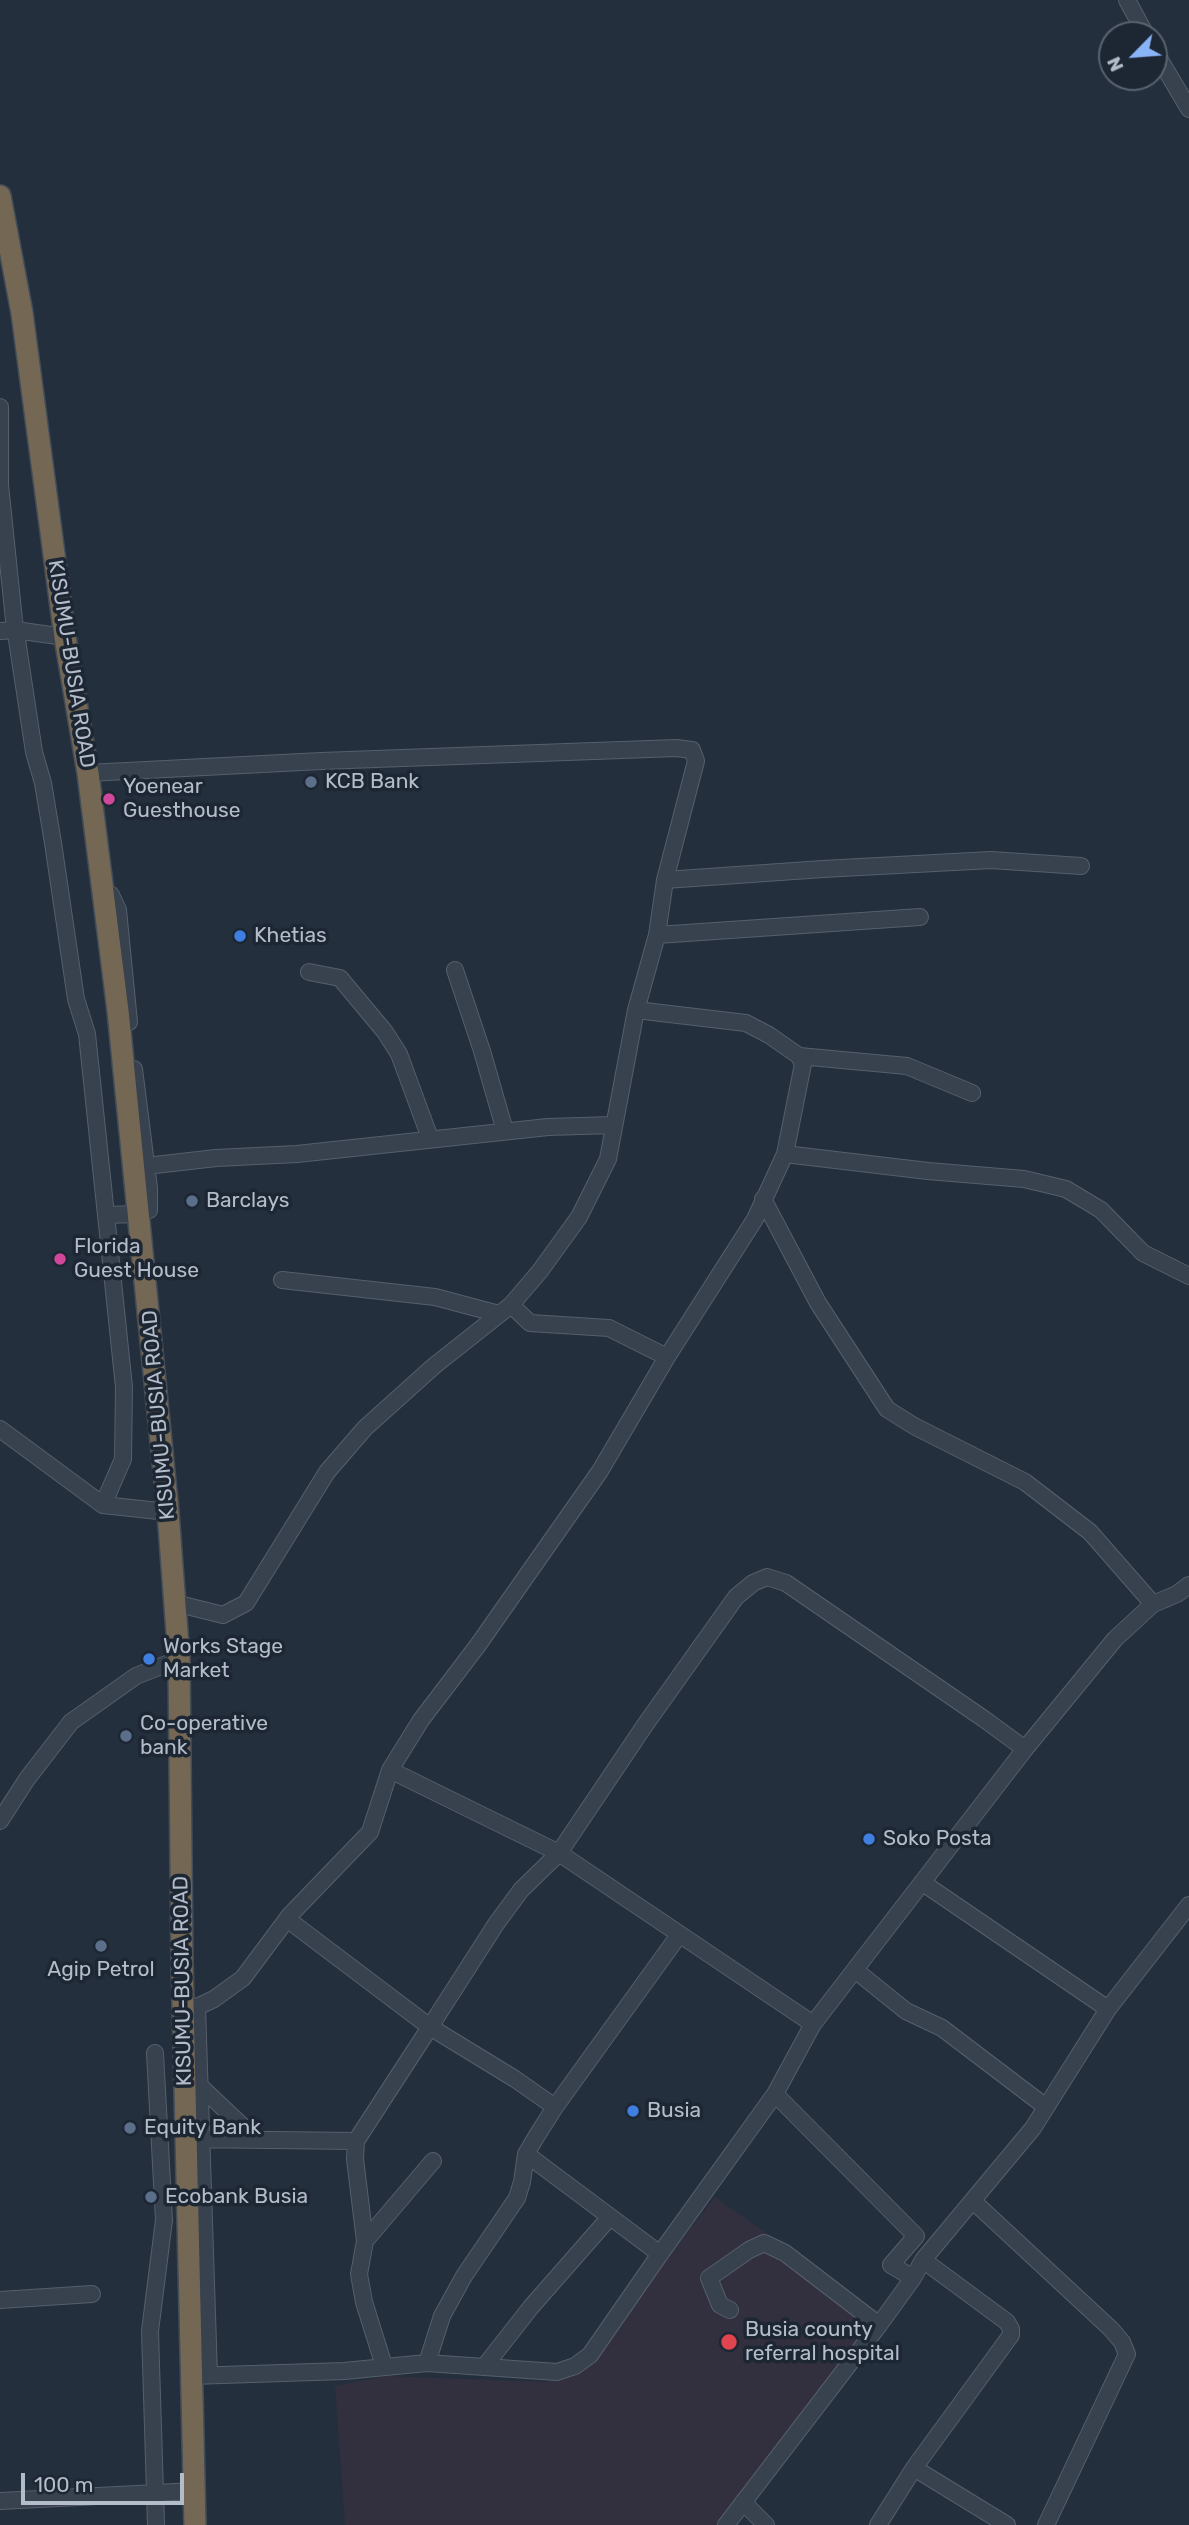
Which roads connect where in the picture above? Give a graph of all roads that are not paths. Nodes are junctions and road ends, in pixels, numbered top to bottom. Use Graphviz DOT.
graph roads {
  1 [pos="1127,0"];
  2 [pos="1138,21"];
  3 [pos="1168,74"];
  4 [pos="1189,109"];
  5 [pos="0,197"];
  6 [pos="0,407"];
  7 [pos="8,630"];
  8 [pos="65,638"];
  9 [pos="89,773"];
  10 [pos="1081,866"];
  11 [pos="665,880"];
  12 [pos="103,895"];
  13 [pos="920,917"];
  14 [pos="657,935"];
  15 [pos="455,970"];
  16 [pos="309,972"];
  17 [pos="636,1010"];
  18 [pos="799,1056"];
  19 [pos="972,1093"];
  20 [pos="613,1125"];
  21 [pos="505,1131"];
  22 [pos="430,1138"];
  23 [pos="785,1154"];
  24 [pos="146,1166"];
  25 [pos="763,1199"];
  26 [pos="137,1214"];
  27 [pos="106,1215"];
  28 [pos="1189,1276"];
  29 [pos="282,1280"];
  30 [pos="505,1310"];
  31 [pos="667,1357"];
  32 [pos="0,1429"];
  33 [pos="103,1505"];
  34 [pos="168,1511"];
  35 [pos="1189,1586"];
  36 [pos="175,1603"];
  37 [pos="1153,1604"];
  38 [pos="179,1658"];
  39 [pos="1025,1749"];
  40 [pos="390,1770"];
  41 [pos="0,1821"];
  42 [pos="559,1853"];
  43 [pos="923,1883"];
  44 [pos="1189,1905"];
  45 [pos="287,1920"];
  46 [pos="679,1935"];
  47 [pos="855,1970"];
  48 [pos="1108,2009"];
  49 [pos="813,2024"];
  50 [pos="430,2027"];
  51 [pos="155,2053"];
  52 [pos="199,2085"];
  53 [pos="775,2094"];
  54 [pos="555,2107"];
  55 [pos="1046,2107"];
  56 [pos="194,2138"];
  57 [pos="255,2138"];
  58 [pos="356,2141"];
  59 [pos="526,2154"];
  60 [pos="432,2161"];
  61 [pos="973,2201"];
  62 [pos="610,2217"];
  63 [pos="365,2241"];
  64 [pos="660,2254"];
  65 [pos="923,2260"];
  66 [pos="913,2278"];
  67 [pos="92,2294"];
  68 [pos="0,2300"];
  69 [pos="730,2309"];
  70 [pos="879,2325"];
  71 [pos="427,2363"];
  72 [pos="384,2366"];
  73 [pos="484,2367"];
  74 [pos="200,2376"];
  75 [pos="914,2468"];
  76 [pos="195,2491"];
  77 [pos="155,2493"];
  78 [pos="0,2501"];
  79 [pos="743,2502"];
  80 [pos="156,2525"];
  81 [pos="195,2525"];
  82 [pos="726,2525"];
  83 [pos="766,2525"];
  84 [pos="877,2525"];
  85 [pos="1007,2525"];
  86 [pos="1045,2525"];
  1 -- 2 [label="street"];
  3 -- 4 [label="street"];
  5 -- 8 [label="highway, KISUMU-BUSIA ROAD"];
  6 -- 7 [label="street"];
  7 -- 8 [label="street"];
  7 -- 27 [label="street"];
  8 -- 9 [label="highway, KISUMU-BUSIA ROAD"];
  9 -- 11 [label="street"];
  9 -- 12 [label="highway, KISUMU-BUSIA ROAD"];
  10 -- 11 [label="street"];
  11 -- 14 [label="street"];
  12 -- 24 [label="street"];
  12 -- 26 [label="highway, KISUMU-BUSIA ROAD"];
  13 -- 14 [label="street"];
  14 -- 17 [label="street"];
  15 -- 21 [label="street"];
  16 -- 22 [label="street"];
  17 -- 18 [label="street"];
  17 -- 20 [label="street"];
  18 -- 19 [label="street"];
  18 -- 23 [label="street"];
  20 -- 21 [label="street"];
  20 -- 30 [label="street"];
  21 -- 22 [label="street"];
  22 -- 24 [label="street"];
  23 -- 25 [label="street"];
  23 -- 28 [label="street"];
  24 -- 26 [label="street"];
  25 -- 31 [label="street"];
  25 -- 37 [label="street"];
  26 -- 27 [label="street"];
  26 -- 34 [label="highway, KISUMU-BUSIA ROAD"];
  27 -- 33 [label="street"];
  29 -- 30 [label="street"];
  30 -- 31 [label="street"];
  30 -- 36 [label="street"];
  31 -- 40 [label="street"];
  32 -- 33 [label="street"];
  33 -- 34 [label="street"];
  34 -- 36 [label="highway, KISUMU-BUSIA ROAD"];
  35 -- 37 [label="street"];
  36 -- 38 [label="highway, KISUMU-BUSIA ROAD"];
  37 -- 39 [label="street"];
  38 -- 41 [label="street"];
  38 -- 56 [label="highway, KISUMU-BUSIA ROAD"];
  39 -- 42 [label="street"];
  39 -- 43 [label="street"];
  40 -- 42 [label="street"];
  40 -- 45 [label="street"];
  42 -- 46 [label="street"];
  42 -- 50 [label="street"];
  43 -- 47 [label="street"];
  43 -- 48 [label="street"];
  44 -- 48 [label="street"];
  45 -- 50 [label="street"];
  45 -- 52 [label="street"];
  46 -- 49 [label="street"];
  46 -- 54 [label="street"];
  47 -- 49 [label="street"];
  47 -- 55 [label="street"];
  48 -- 55 [label="street"];
  49 -- 53 [label="street"];
  50 -- 54 [label="street"];
  50 -- 58 [label="street"];
  51 -- 77 [label="street"];
  52 -- 56 [label="street"];
  52 -- 57 [label="street"];
  53 -- 64 [label="street"];
  53 -- 66 [label="street"];
  54 -- 59 [label="street"];
  55 -- 61 [label="street"];
  56 -- 57 [label="street"];
  56 -- 74 [label="highway, KISUMU-BUSIA ROAD"];
  57 -- 58 [label="street"];
  58 -- 63 [label="street"];
  59 -- 62 [label="street"];
  59 -- 71 [label="street"];
  60 -- 63 [label="street"];
  61 -- 65 [label="street"];
  61 -- 86 [label="street"];
  62 -- 64 [label="street"];
  62 -- 73 [label="street"];
  63 -- 72 [label="street"];
  64 -- 73 [label="street"];
  65 -- 66 [label="street"];
  65 -- 75 [label="street"];
  66 -- 70 [label="street"];
  67 -- 68 [label="street"];
  69 -- 70 [label="street"];
  70 -- 79 [label="street"];
  71 -- 72 [label="street"];
  71 -- 73 [label="street"];
  72 -- 74 [label="street"];
  74 -- 76 [label="highway, KISUMU-BUSIA ROAD"];
  75 -- 84 [label="street"];
  75 -- 85 [label="street"];
  76 -- 77 [label="street"];
  76 -- 81 [label="highway, KISUMU-BUSIA ROAD"];
  77 -- 78 [label="street"];
  77 -- 80 [label="street"];
  79 -- 82 [label="street"];
  79 -- 83 [label="street"];
}
